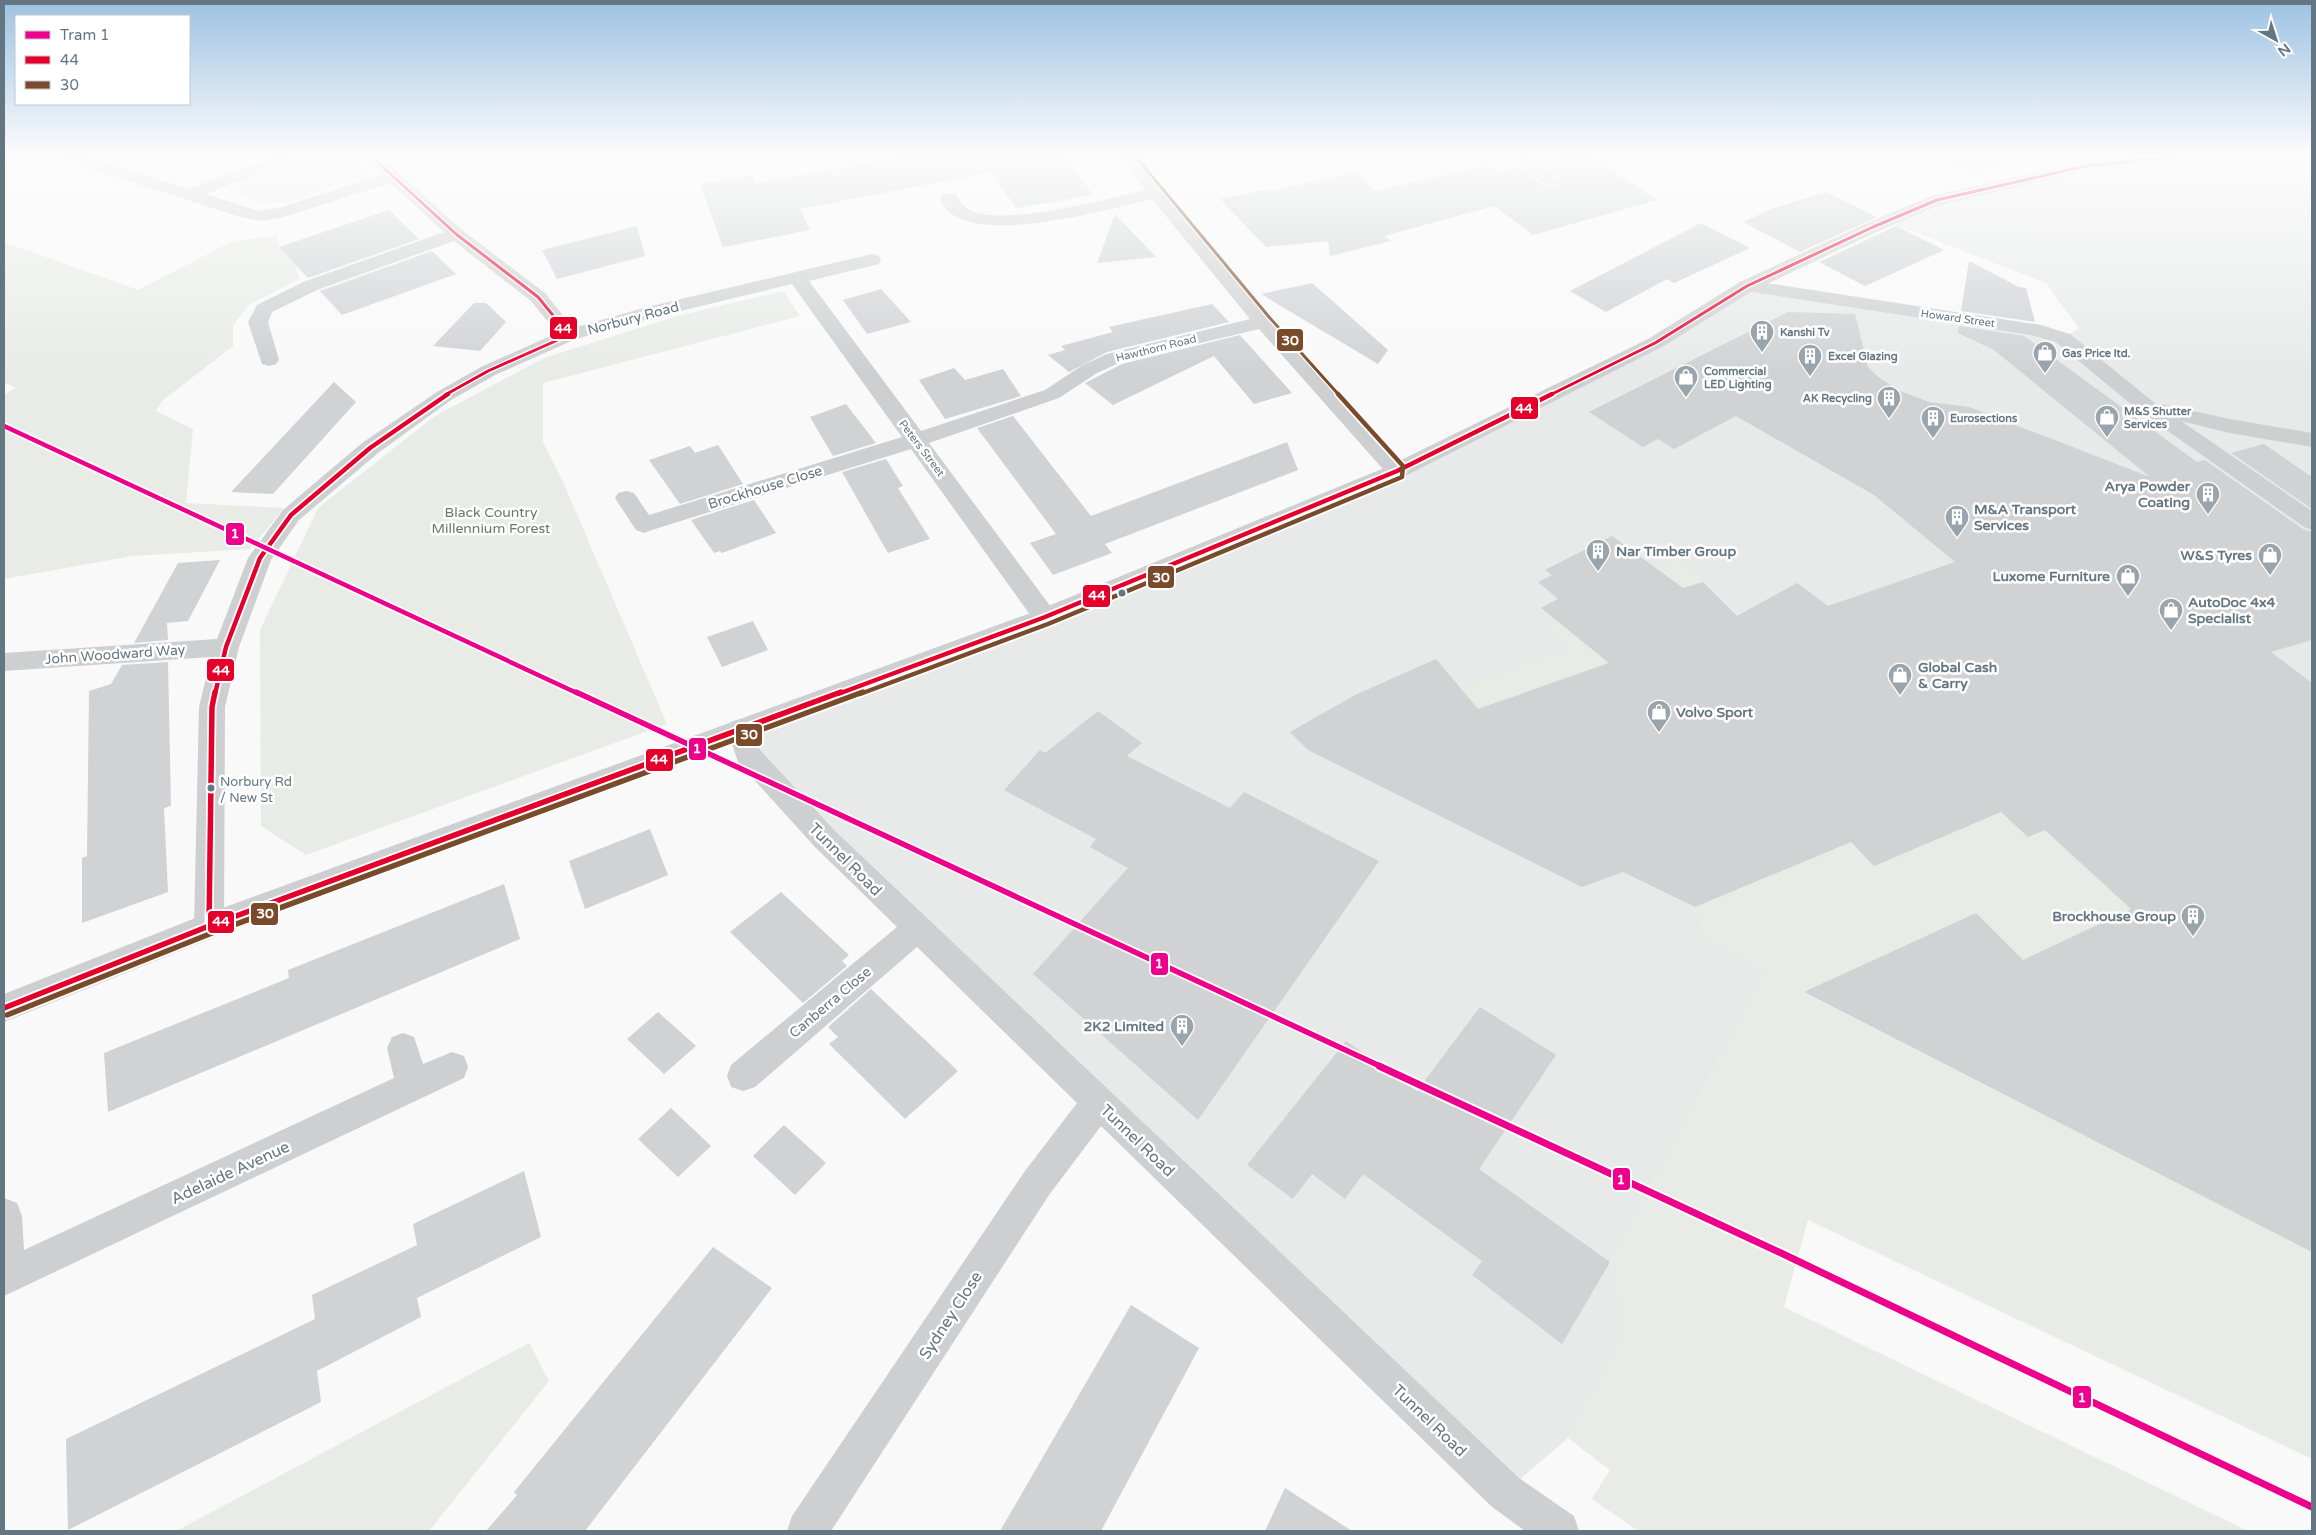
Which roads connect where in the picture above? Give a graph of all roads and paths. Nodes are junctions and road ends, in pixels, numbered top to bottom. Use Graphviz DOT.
graph roads {
  1 [pos="450,229"];
  2 [pos="1186,229"];
  3 [pos="1870,229"];
  4 [pos="456,234"];
  5 [pos="872,260"];
  6 [pos="798,279"];
  7 [pos="1747,286"];
  8 [pos="1263,322"];
  9 [pos="569,336"];
  10 [pos="269,360"];
  11 [pos="2145,406"];
  12 [pos="916,440"];
  13 [pos="2312,440"];
  14 [pos="1397,471"];
  15 [pos="626,498"];
  16 [pos="2312,522"];
  17 [pos="1045,617"];
  18 [pos="226,647"];
  19 [pos="4,662"];
  20 [pos="740,729"];
  21 [pos="209,926"];
  22 [pos="917,928"];
  23 [pos="4,1008"];
  24 [pos="403,1048"];
  25 [pos="452,1067"];
  26 [pos="743,1076"];
  27 [pos="412,1086"];
  28 [pos="1099,1102"];
  29 [pos="4,1216"];
  30 [pos="6,1277"];
  31 [pos="807,1531"];
  32 [pos="1559,1531"];
  1 -- 4 [label="street"];
  2 -- 8 [label="street"];
  3 -- 7 [label="street"];
  4 -- 9 [label="street"];
  4 -- 10 [label="street"];
  5 -- 6 [label="street, Norbury Road"];
  6 -- 9 [label="street, Norbury Road"];
  6 -- 12 [label="street, Peters Street"];
  7 -- 11 [label="street, Howard Street"];
  7 -- 14 [label="street"];
  8 -- 12 [label="street, Hawthorn Road"];
  8 -- 14 [label="street"];
  9 -- 18 [label="street, Norbury Road"];
  11 -- 13 [label="street, Howard Street"];
  11 -- 16 [label="street, Howard Street"];
  12 -- 15 [label="street, Brockhouse Close"];
  12 -- 17 [label="street, Peters Street"];
  14 -- 17 [label="street"];
  17 -- 20 [label="street"];
  18 -- 19 [label="street, John Woodward Way"];
  18 -- 21 [label="street, Norbury Road"];
  20 -- 21 [label="street"];
  20 -- 22 [label="street, Tunnel Road"];
  21 -- 23 [label="street"];
  22 -- 26 [label="street, Canberra Close"];
  22 -- 28 [label="street, Tunnel Road"];
  24 -- 27 [label="street"];
  25 -- 27 [label="street, Adelaide Avenue"];
  27 -- 30 [label="street, Adelaide Avenue"];
  28 -- 31 [label="street, Sydney Close"];
  28 -- 32 [label="street, Tunnel Road"];
  29 -- 30 [label="street, Adelaide Avenue"];
}
